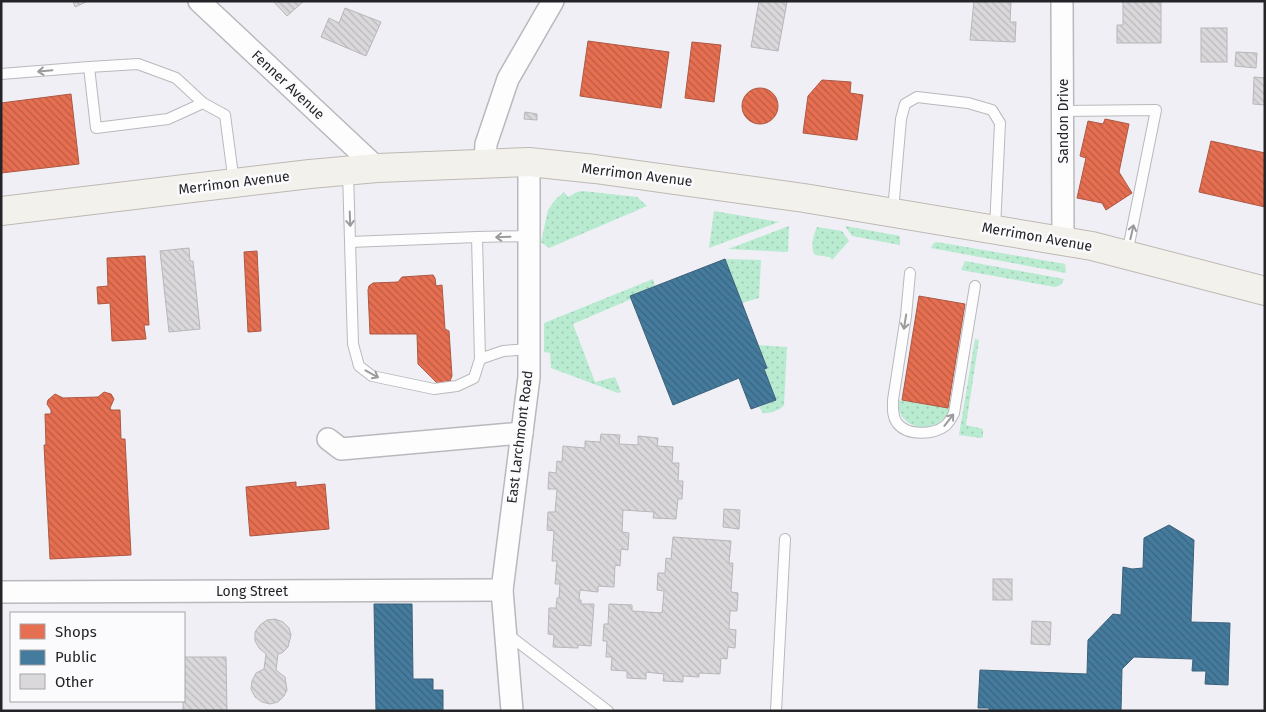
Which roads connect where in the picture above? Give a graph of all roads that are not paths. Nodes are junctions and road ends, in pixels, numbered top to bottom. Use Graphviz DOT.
graph roads {
  1 [pos="199,1"];
  2 [pos="553,1"];
  3 [pos="1062,1"];
  4 [pos="89,66"];
  5 [pos="1,74"];
  6 [pos="203,103"];
  7 [pos="1063,111"];
  8 [pos="529,162"];
  9 [pos="486,164"];
  10 [pos="377,168"];
  11 [pos="348,171"];
  12 [pos="234,184"];
  13 [pos="1,211"];
  14 [pos="892,212"];
  15 [pos="995,229"];
  16 [pos="529,236"];
  17 [pos="478,238"];
  18 [pos="1063,241"];
  19 [pos="350,242"];
  20 [pos="1127,254"];
  21 [pos="910,273"];
  22 [pos="975,286"];
  23 [pos="1265,291"];
  24 [pos="529,349"];
  25 [pos="480,359"];
  26 [pos="522,433"];
  27 [pos="328,440"];
  28 [pos="785,539"];
  29 [pos="502,590"];
  30 [pos="1,592"];
  31 [pos="505,632"];
  32 [pos="512,711"];
  33 [pos="608,711"];
  34 [pos="776,711"];
  1 -- 10 [label="street, Fenner Avenue"];
  2 -- 9 [label="street"];
  3 -- 7 [label="street, Sandon Drive"];
  4 -- 5 [label="lane, one-way"];
  4 -- 6 [label="lane"];
  4 -- 6 [label="lane"];
  6 -- 12 [label="lane"];
  7 -- 18 [label="street, Sandon Drive"];
  20 -- 7 [label="lane, one-way"];
  8 -- 9 [label="main road, Merrimon Avenue"];
  8 -- 14 [label="main road, Merrimon Avenue"];
  8 -- 16 [label="street, East Larchmont Road"];
  9 -- 10 [label="main road, Merrimon Avenue"];
  10 -- 11 [label="main road, Merrimon Avenue"];
  11 -- 12 [label="main road, Merrimon Avenue"];
  11 -- 19 [label="lane, one-way"];
  12 -- 13 [label="main road, Merrimon Avenue"];
  14 -- 15 [label="main road, Merrimon Avenue"];
  14 -- 15 [label="lane"];
  15 -- 18 [label="main road, Merrimon Avenue"];
  16 -- 17 [label="lane, one-way"];
  16 -- 24 [label="street, East Larchmont Road"];
  17 -- 19 [label="lane"];
  17 -- 25 [label="lane"];
  18 -- 20 [label="main road, Merrimon Avenue"];
  19 -- 25 [label="lane, one-way"];
  20 -- 23 [label="main road, Merrimon Avenue"];
  21 -- 22 [label="lane, one-way"];
  24 -- 25 [label="lane"];
  24 -- 26 [label="street, East Larchmont Road"];
  26 -- 27 [label="street"];
  26 -- 29 [label="street, East Larchmont Road"];
  28 -- 34 [label="lane"];
  29 -- 30 [label="street, Long Street"];
  29 -- 31 [label="street, East Larchmont Road"];
  31 -- 32 [label="street, East Larchmont Road"];
  31 -- 33 [label="lane"];
}
